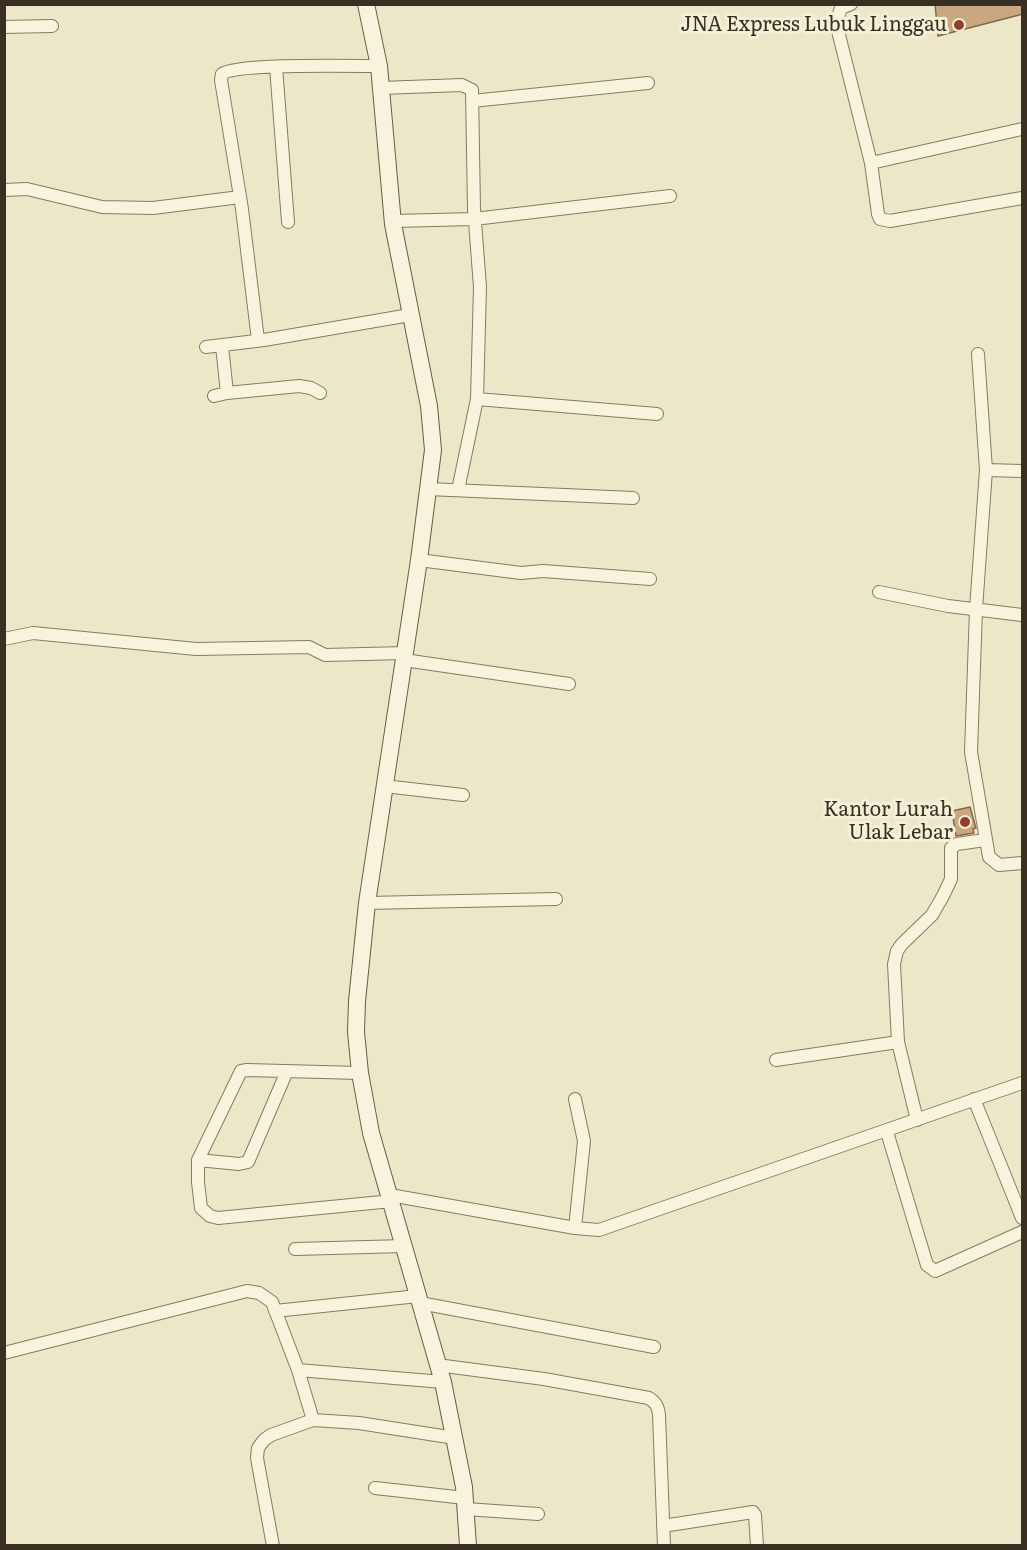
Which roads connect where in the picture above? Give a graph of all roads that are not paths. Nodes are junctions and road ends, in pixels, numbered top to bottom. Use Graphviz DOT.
graph roads {
  1 [pos="366,4"];
  2 [pos="851,4"];
  3 [pos="52,26"];
  4 [pos="4,27"];
  5 [pos="379,66"];
  6 [pos="276,67"];
  7 [pos="648,82"];
  8 [pos="381,88"];
  9 [pos="472,100"];
  10 [pos="1023,129"];
  11 [pos="871,163"];
  12 [pos="4,190"];
  13 [pos="670,196"];
  14 [pos="240,197"];
  15 [pos="1023,198"];
  16 [pos="474,219"];
  17 [pos="393,221"];
  18 [pos="288,222"];
  19 [pos="410,315"];
  20 [pos="258,340"];
  21 [pos="222,345"];
  22 [pos="206,347"];
  23 [pos="978,354"];
  24 [pos="227,393"];
  25 [pos="320,393"];
  26 [pos="214,396"];
  27 [pos="477,399"];
  28 [pos="657,414"];
  29 [pos="986,470"];
  30 [pos="1023,471"];
  31 [pos="428,489"];
  32 [pos="458,490"];
  33 [pos="633,498"];
  34 [pos="420,560"];
  35 [pos="650,579"];
  36 [pos="879,592"];
  37 [pos="976,609"];
  38 [pos="1023,615"];
  39 [pos="4,639"];
  40 [pos="404,657"];
  41 [pos="569,684"];
  42 [pos="384,786"];
  43 [pos="463,795"];
  44 [pos="985,840"];
  45 [pos="1023,863"];
  46 [pos="556,899"];
  47 [pos="367,903"];
  48 [pos="898,1042"];
  49 [pos="777,1060"];
  50 [pos="287,1071"];
  51 [pos="360,1073"];
  52 [pos="1023,1083"];
  53 [pos="575,1099"];
  54 [pos="974,1099"];
  55 [pos="917,1120"];
  56 [pos="887,1131"];
  57 [pos="198,1160"];
  58 [pos="391,1198"];
  59 [pos="1023,1218"];
  60 [pos="575,1228"];
  61 [pos="1023,1232"];
  62 [pos="404,1246"];
  63 [pos="295,1249"];
  64 [pos="419,1299"];
  65 [pos="275,1311"];
  66 [pos="654,1347"];
  67 [pos="4,1353"];
  68 [pos="437,1365"];
  69 [pos="298,1370"];
  70 [pos="443,1382"];
  71 [pos="313,1420"];
  72 [pos="455,1438"];
  73 [pos="375,1488"];
  74 [pos="465,1503"];
  75 [pos="538,1514"];
  76 [pos="663,1526"];
  77 [pos="273,1545"];
  78 [pos="468,1545"];
  79 [pos="664,1545"];
  80 [pos="757,1545"];
  1 -- 5 [label="street"];
  2 -- 11 [label="street"];
  3 -- 4 [label="street"];
  5 -- 6 [label="street"];
  5 -- 8 [label="street"];
  6 -- 14 [label="street"];
  6 -- 18 [label="street"];
  7 -- 9 [label="street"];
  8 -- 9 [label="street"];
  8 -- 17 [label="street"];
  9 -- 16 [label="street"];
  10 -- 11 [label="street"];
  11 -- 15 [label="street"];
  12 -- 14 [label="street"];
  13 -- 16 [label="street"];
  14 -- 20 [label="street"];
  16 -- 17 [label="street"];
  16 -- 27 [label="street"];
  17 -- 19 [label="street"];
  19 -- 20 [label="street"];
  19 -- 31 [label="street"];
  20 -- 21 [label="street"];
  21 -- 22 [label="street"];
  21 -- 24 [label="street"];
  23 -- 29 [label="street"];
  24 -- 25 [label="street"];
  24 -- 26 [label="street"];
  27 -- 28 [label="street"];
  27 -- 32 [label="street"];
  29 -- 30 [label="street"];
  29 -- 37 [label="street"];
  31 -- 32 [label="street"];
  31 -- 34 [label="street"];
  32 -- 33 [label="street"];
  34 -- 35 [label="street"];
  34 -- 40 [label="street"];
  36 -- 37 [label="street"];
  37 -- 38 [label="street"];
  37 -- 44 [label="street"];
  39 -- 40 [label="street"];
  40 -- 41 [label="street"];
  40 -- 42 [label="street"];
  42 -- 43 [label="street"];
  42 -- 47 [label="street"];
  44 -- 45 [label="street"];
  44 -- 48 [label="street"];
  46 -- 47 [label="street"];
  47 -- 51 [label="street"];
  48 -- 49 [label="street"];
  48 -- 55 [label="street"];
  50 -- 51 [label="street"];
  50 -- 57 [label="street"];
  50 -- 57 [label="street"];
  51 -- 58 [label="street"];
  52 -- 54 [label="street"];
  53 -- 60 [label="street"];
  54 -- 55 [label="street"];
  54 -- 59 [label="street"];
  55 -- 56 [label="street"];
  56 -- 60 [label="street"];
  56 -- 61 [label="street"];
  57 -- 58 [label="street"];
  58 -- 60 [label="street"];
  58 -- 62 [label="street"];
  62 -- 63 [label="street"];
  62 -- 64 [label="street"];
  64 -- 65 [label="street"];
  64 -- 66 [label="street"];
  64 -- 68 [label="street"];
  65 -- 67 [label="street"];
  65 -- 69 [label="street"];
  68 -- 70 [label="street"];
  68 -- 76 [label="street"];
  69 -- 70 [label="street"];
  69 -- 71 [label="street"];
  70 -- 72 [label="street"];
  71 -- 72 [label="street"];
  71 -- 77 [label="street"];
  72 -- 74 [label="street"];
  73 -- 74 [label="street"];
  74 -- 75 [label="street"];
  74 -- 78 [label="street"];
  76 -- 79 [label="street"];
  76 -- 80 [label="street"];
}
